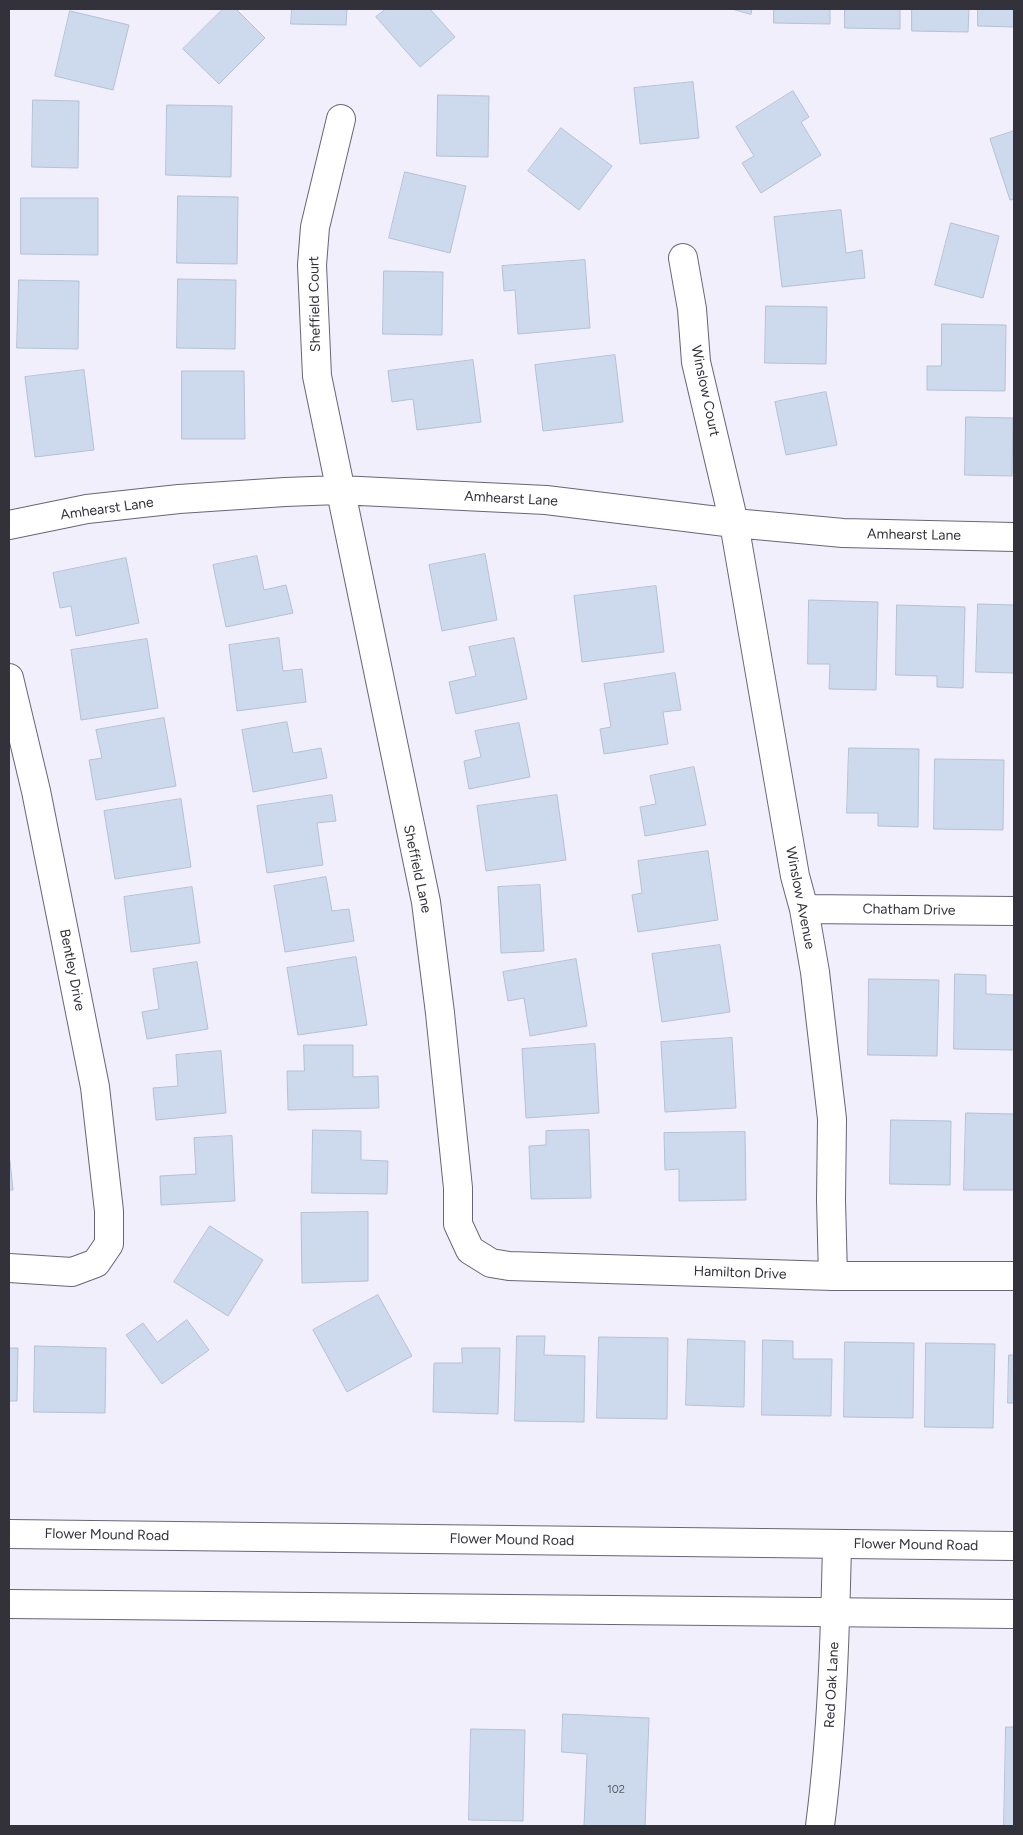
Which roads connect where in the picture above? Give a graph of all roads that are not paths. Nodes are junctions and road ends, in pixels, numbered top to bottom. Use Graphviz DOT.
graph roads {
  1 [pos="341,119"];
  2 [pos="683,258"];
  3 [pos="339,490"];
  4 [pos="734,523"];
  5 [pos="9,525"];
  6 [pos="1014,537"];
  7 [pos="9,678"];
  8 [pos="804,909"];
  9 [pos="1014,911"];
  10 [pos="470,1250"];
  11 [pos="9,1268"];
  12 [pos="833,1276"];
  13 [pos="1014,1276"];
  14 [pos="9,1534"];
  15 [pos="837,1544"];
  16 [pos="1014,1546"];
  17 [pos="9,1604"];
  18 [pos="836,1612"];
  19 [pos="1014,1614"];
  20 [pos="820,1826"];
  1 -- 3 [label="street, Sheffield Court"];
  2 -- 4 [label="street, Winslow Court"];
  3 -- 4 [label="street, Amhearst Lane"];
  3 -- 5 [label="street, Amhearst Lane"];
  3 -- 10 [label="street, Sheffield Lane"];
  4 -- 6 [label="street, Amhearst Lane"];
  4 -- 8 [label="street, Winslow Avenue"];
  7 -- 11 [label="street, Bentley Drive"];
  8 -- 9 [label="street, Chatham Drive"];
  8 -- 12 [label="street, Winslow Avenue"];
  10 -- 12 [label="street, Hamilton Drive"];
  12 -- 13 [label="street, Hamilton Drive"];
  14 -- 15 [label="street, Flower Mound Road"];
  15 -- 16 [label="street, Flower Mound Road"];
  15 -- 18 [label="street, Red Oak Lane"];
  17 -- 18 [label="street"];
  18 -- 19 [label="street"];
  18 -- 20 [label="street, Red Oak Lane"];
}
